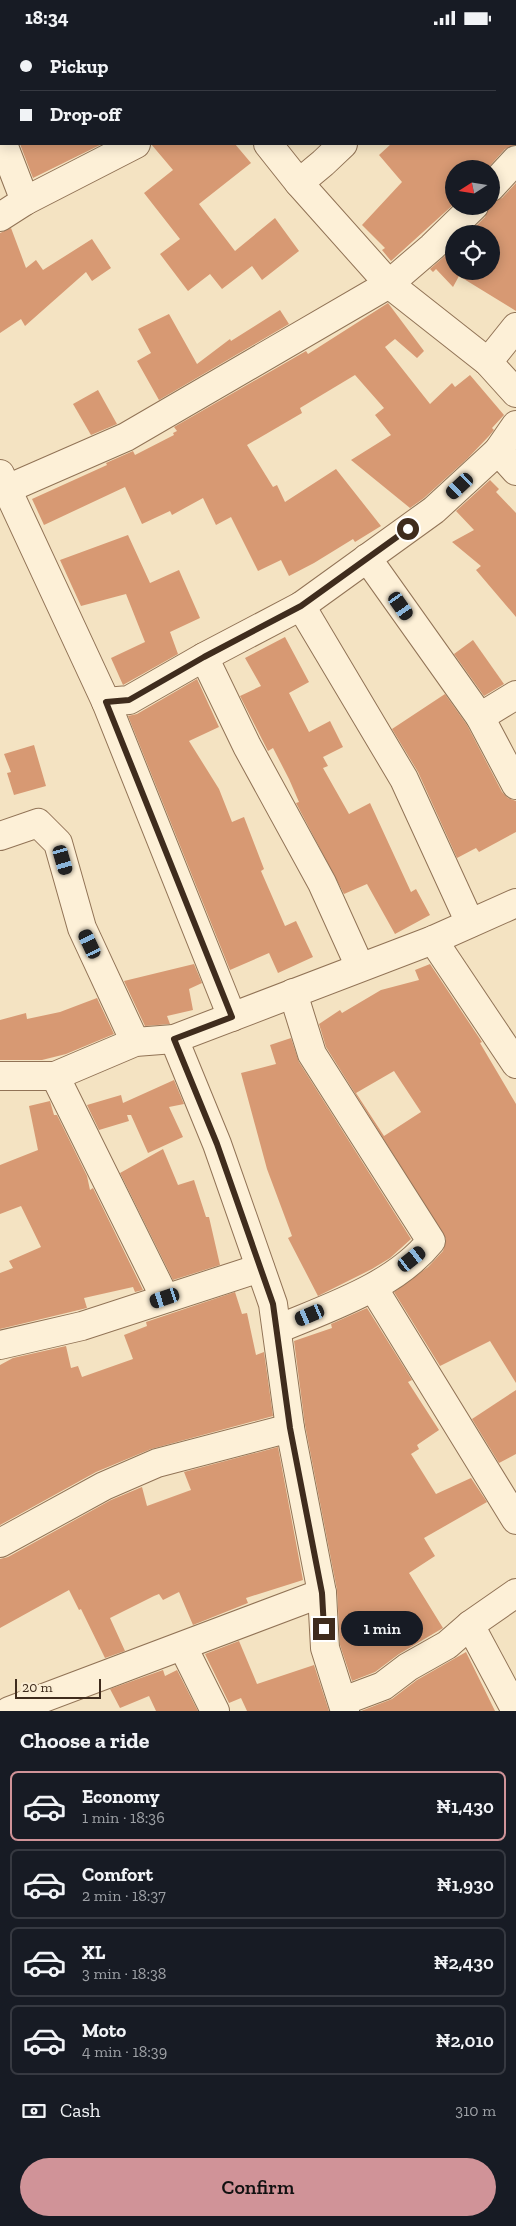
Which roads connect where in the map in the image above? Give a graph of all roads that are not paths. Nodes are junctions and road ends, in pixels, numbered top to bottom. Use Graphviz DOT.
graph roads {
  1 [pos="3,145"];
  2 [pos="134,145"];
  3 [pos="269,145"];
  4 [pos="342,145"];
  5 [pos="516,161"];
  6 [pos="500,178"];
  7 [pos="299,183"];
  8 [pos="25,201"];
  9 [pos="465,215"];
  10 [pos="0,217"];
  11 [pos="389,284"];
  12 [pos="516,327"];
  13 [pos="488,362"];
  14 [pos="516,393"];
  15 [pos="516,425"];
  16 [pos="498,451"];
  17 [pos="516,471"];
  18 [pos="3,481"];
  19 [pos="367,558"];
  20 [pos="301,606"];
  21 [pos="204,657"];
  22 [pos="516,695"];
  23 [pos="106,702"];
  24 [pos="480,717"];
  25 [pos="516,785"];
  26 [pos="0,836"];
  27 [pos="516,903"];
  28 [pos="470,923"];
  29 [pos="433,940"];
  30 [pos="360,967"];
  31 [pos="293,993"];
  32 [pos="232,1017"];
  33 [pos="174,1039"];
  34 [pos="135,1043"];
  35 [pos="516,1063"];
  36 [pos="0,1076"];
  37 [pos="55,1076"];
  38 [pos="260,1267"];
  39 [pos="374,1289"];
  40 [pos="165,1298"];
  41 [pos="278,1329"];
  42 [pos="0,1345"];
  43 [pos="290,1428"];
  44 [pos="516,1520"];
  45 [pos="0,1543"];
  46 [pos="322,1593"];
  47 [pos="516,1593"];
  48 [pos="470,1625"];
  49 [pos="183,1647"];
  50 [pos="41,1705"];
  51 [pos="344,1706"];
  52 [pos="9,1711"];
  53 [pos="215,1711"];
  54 [pos="516,1711"];
  1 -- 8 [label="street"];
  2 -- 8 [label="street"];
  3 -- 7 [label="street"];
  4 -- 7 [label="street"];
  5 -- 6 [label="street"];
  7 -- 11 [label="street"];
  8 -- 10 [label="street"];
  9 -- 11 [label="street"];
  11 -- 13 [label="street"];
  11 -- 18 [label="street"];
  12 -- 13 [label="street"];
  13 -- 14 [label="street"];
  15 -- 16 [label="street"];
  16 -- 17 [label="street"];
  16 -- 19 [label="street"];
  18 -- 23 [label="street"];
  19 -- 20 [label="street"];
  19 -- 24 [label="street"];
  20 -- 21 [label="street"];
  20 -- 28 [label="street"];
  21 -- 23 [label="street"];
  21 -- 30 [label="street"];
  22 -- 24 [label="street"];
  23 -- 32 [label="street"];
  24 -- 25 [label="street"];
  26 -- 34 [label="street"];
  27 -- 28 [label="street"];
  28 -- 29 [label="street"];
  29 -- 30 [label="street"];
  29 -- 35 [label="street"];
  30 -- 31 [label="street"];
  31 -- 32 [label="street"];
  31 -- 39 [label="street"];
  32 -- 33 [label="street"];
  33 -- 34 [label="street"];
  33 -- 38 [label="street"];
  34 -- 37 [label="street"];
  36 -- 37 [label="street"];
  37 -- 40 [label="street"];
  38 -- 40 [label="street"];
  38 -- 41 [label="street"];
  39 -- 41 [label="street"];
  39 -- 44 [label="street"];
  40 -- 42 [label="street"];
  41 -- 43 [label="street"];
  43 -- 45 [label="street"];
  43 -- 46 [label="street"];
  46 -- 49 [label="street"];
  46 -- 51 [label="street"];
  47 -- 48 [label="street"];
  48 -- 51 [label="street"];
  48 -- 54 [label="street"];
  49 -- 50 [label="street"];
  49 -- 53 [label="street"];
  50 -- 52 [label="street"];
}
